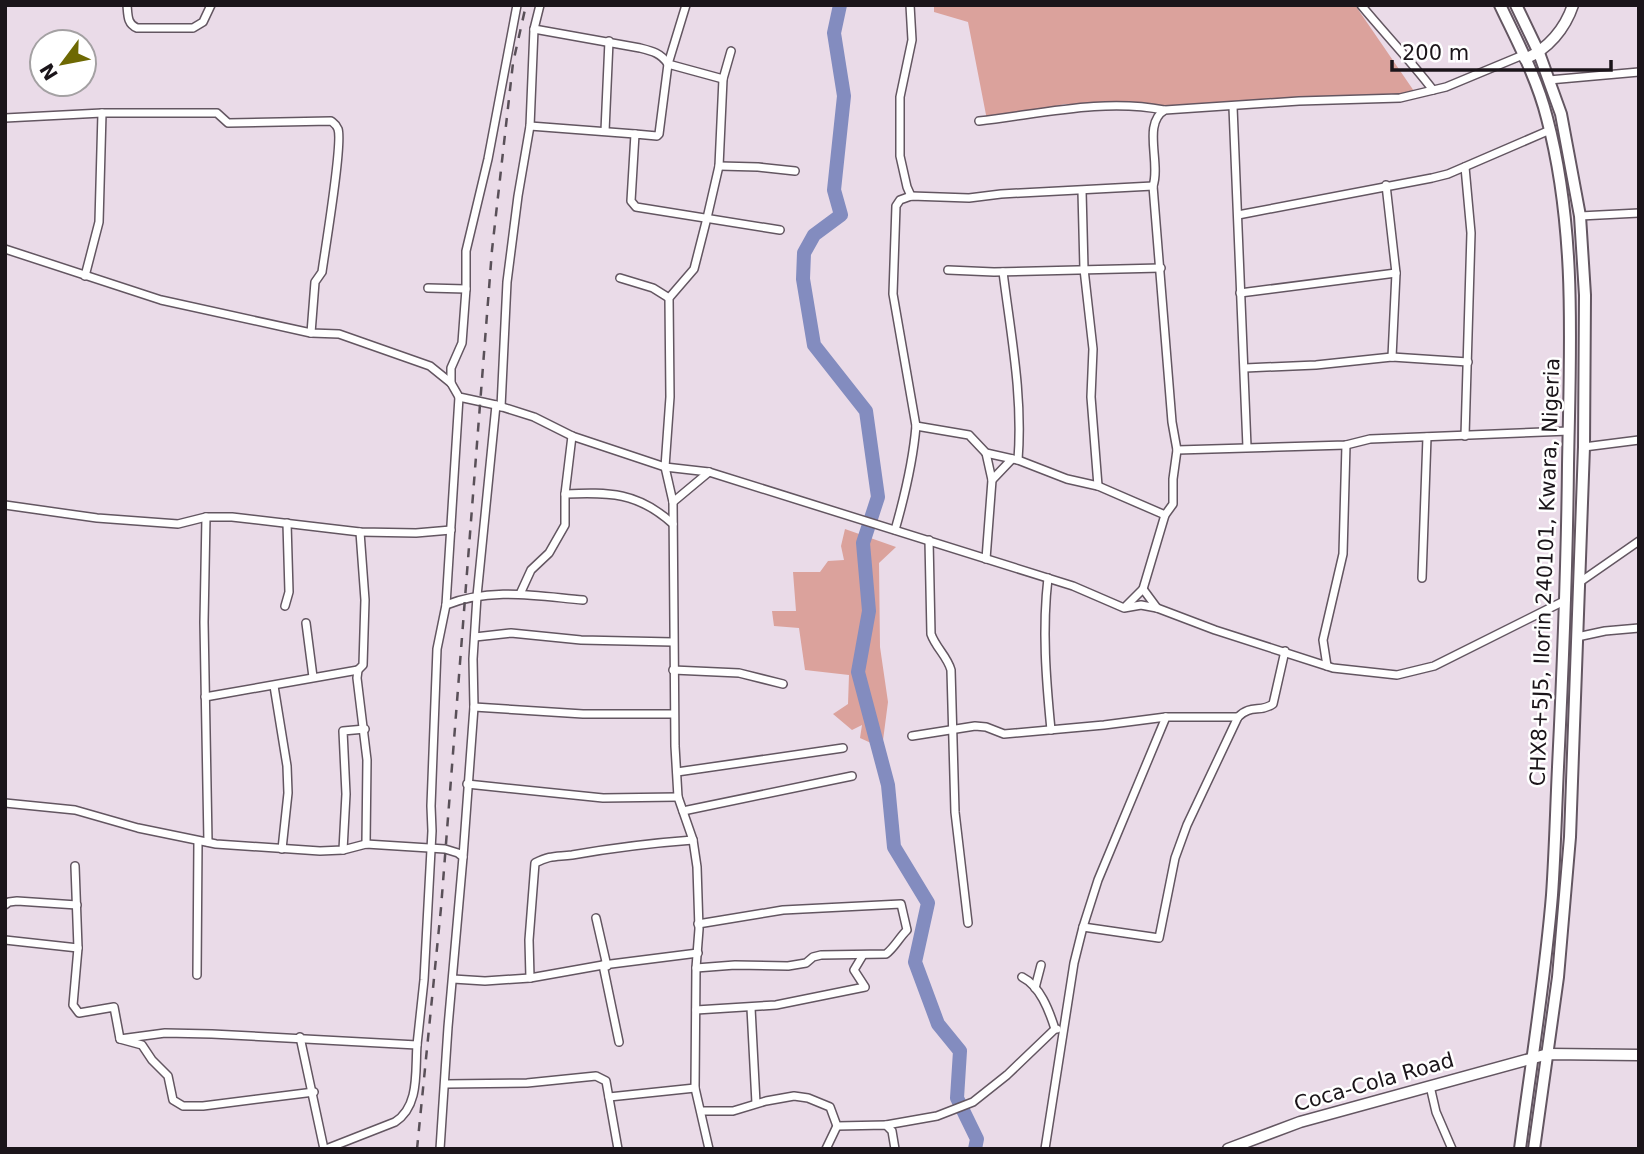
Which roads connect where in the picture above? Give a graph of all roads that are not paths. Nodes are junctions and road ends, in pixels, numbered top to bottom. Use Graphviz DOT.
graph roads {
  1 [pos="127,5"];
  2 [pos="211,5"];
  3 [pos="517,5"];
  4 [pos="540,5"];
  5 [pos="686,5"];
  6 [pos="910,5"];
  7 [pos="1361,5"];
  8 [pos="1500,5"];
  9 [pos="1516,5"];
  10 [pos="1573,5"];
  11 [pos="534,29"];
  12 [pos="609,41"];
  13 [pos="731,51"];
  14 [pos="1539,53"];
  15 [pos="1524,57"];
  16 [pos="668,64"];
  17 [pos="1639,72"];
  18 [pos="723,79"];
  19 [pos="1549,80"];
  20 [pos="1433,90"];
  21 [pos="1233,107"];
  22 [pos="1165,110"];
  23 [pos="102,113"];
  24 [pos="5,118"];
  25 [pos="979,121"];
  26 [pos="530,126"];
  27 [pos="1550,130"];
  28 [pos="605,131"];
  29 [pos="635,134"];
  30 [pos="719,166"];
  31 [pos="1465,167"];
  32 [pos="795,171"];
  33 [pos="1153,186"];
  34 [pos="1386,186"];
  35 [pos="1082,191"];
  36 [pos="911,196"];
  37 [pos="1639,214"];
  38 [pos="1238,215"];
  39 [pos="1580,216"];
  40 [pos="707,218"];
  41 [pos="780,230"];
  42 [pos="5,250"];
  43 [pos="1161,268"];
  44 [pos="1084,269"];
  45 [pos="948,270"];
  46 [pos="1003,272"];
  47 [pos="1396,273"];
  48 [pos="85,276"];
  49 [pos="620,278"];
  50 [pos="428,288"];
  51 [pos="466,289"];
  52 [pos="1240,293"];
  53 [pos="670,298"];
  54 [pos="311,333"];
  55 [pos="1392,358"];
  56 [pos="1468,362"];
  57 [pos="1245,368"];
  58 [pos="451,383"];
  59 [pos="459,397"];
  60 [pos="498,406"];
  61 [pos="916,426"];
  62 [pos="1569,431"];
  63 [pos="572,436"];
  64 [pos="1465,436"];
  65 [pos="1427,438"];
  66 [pos="1639,440"];
  67 [pos="1346,445"];
  68 [pos="1247,447"];
  69 [pos="1584,447"];
  70 [pos="1177,450"];
  71 [pos="986,453"];
  72 [pos="1015,460"];
  73 [pos="665,467"];
  74 [pos="709,472"];
  75 [pos="992,480"];
  76 [pos="1098,486"];
  77 [pos="565,494"];
  78 [pos="673,502"];
  79 [pos="5,505"];
  80 [pos="1165,515"];
  81 [pos="206,517"];
  82 [pos="286,523"];
  83 [pos="673,524"];
  84 [pos="452,530"];
  85 [pos="895,530"];
  86 [pos="360,531"];
  87 [pos="929,540"];
  88 [pos="1639,541"];
  89 [pos="986,559"];
  90 [pos="1048,578"];
  91 [pos="1422,578"];
  92 [pos="1580,582"];
  93 [pos="1143,589"];
  94 [pos="520,594"];
  95 [pos="477,596"];
  96 [pos="1567,599"];
  97 [pos="583,600"];
  98 [pos="446,605"];
  99 [pos="285,606"];
  100 [pos="1125,608"];
  101 [pos="1157,608"];
  102 [pos="306,623"];
  103 [pos="1639,628"];
  104 [pos="475,637"];
  105 [pos="1577,637"];
  106 [pos="673,642"];
  107 [pos="1285,651"];
  108 [pos="1327,666"];
  109 [pos="358,670"];
  110 [pos="673,670"];
  111 [pos="313,677"];
  112 [pos="783,684"];
  113 [pos="274,686"];
  114 [pos="205,697"];
  115 [pos="474,707"];
  116 [pos="674,714"];
  117 [pos="1166,717"];
  118 [pos="1238,717"];
  119 [pos="365,729"];
  120 [pos="953,730"];
  121 [pos="1051,730"];
  122 [pos="912,736"];
  123 [pos="843,748"];
  124 [pos="677,772"];
  125 [pos="852,776"];
  126 [pos="467,784"];
  127 [pos="678,797"];
  128 [pos="5,803"];
  129 [pos="683,811"];
  130 [pos="693,840"];
  131 [pos="198,841"];
  132 [pos="208,842"];
  133 [pos="366,844"];
  134 [pos="430,848"];
  135 [pos="282,849"];
  136 [pos="343,850"];
  137 [pos="463,857"];
  138 [pos="75,866"];
  139 [pos="5,905"];
  140 [pos="77,905"];
  141 [pos="596,918"];
  142 [pos="968,923"];
  143 [pos="698,924"];
  144 [pos="1083,928"];
  145 [pos="5,940"];
  146 [pos="78,948"];
  147 [pos="698,953"];
  148 [pos="863,955"];
  149 [pos="605,965"];
  150 [pos="1041,965"];
  151 [pos="696,968"];
  152 [pos="197,975"];
  153 [pos="1022,977"];
  154 [pos="530,978"];
  155 [pos="453,979"];
  156 [pos="1035,988"];
  157 [pos="751,1008"];
  158 [pos="696,1010"];
  159 [pos="1055,1029"];
  160 [pos="1065,1029"];
  161 [pos="300,1037"];
  162 [pos="120,1039"];
  163 [pos="619,1042"];
  164 [pos="417,1045"];
  165 [pos="1548,1054"];
  166 [pos="1639,1055"];
  167 [pos="1532,1058"];
  168 [pos="445,1084"];
  169 [pos="1430,1086"];
  170 [pos="695,1088"];
  171 [pos="314,1092"];
  172 [pos="609,1097"];
  173 [pos="756,1104"];
  174 [pos="701,1111"];
  175 [pos="886,1125"];
  176 [pos="837,1126"];
  177 [pos="1232,1148"];
  178 [pos="325,1149"];
  179 [pos="440,1149"];
  180 [pos="618,1149"];
  181 [pos="709,1149"];
  182 [pos="826,1149"];
  183 [pos="895,1149"];
  184 [pos="1045,1149"];
  185 [pos="1452,1149"];
  186 [pos="1520,1149"];
  187 [pos="1534,1149"];
  1 -- 2 [label="street"];
  3 -- 51 [label="street"];
  4 -- 11 [label="street"];
  5 -- 16 [label="street"];
  6 -- 36 [label="street"];
  7 -- 20 [label="street"];
  8 -- 15 [label="main road, CHX8+5J5, Ilorin 240101, Kwara, Nigeria"];
  9 -- 14 [label="main road, CHX8+5J5, Ilorin 240101, Kwara, Nigeria"];
  10 -- 14 [label="street"];
  11 -- 12 [label="street"];
  11 -- 26 [label="street"];
  12 -- 16 [label="street"];
  12 -- 28 [label="street"];
  13 -- 18 [label="street"];
  14 -- 15 [label="street"];
  14 -- 19 [label="main road, CHX8+5J5, Ilorin 240101, Kwara, Nigeria"];
  15 -- 20 [label="street"];
  15 -- 27 [label="main road, CHX8+5J5, Ilorin 240101, Kwara, Nigeria"];
  16 -- 18 [label="street"];
  16 -- 29 [label="street"];
  17 -- 19 [label="street"];
  18 -- 30 [label="street"];
  19 -- 39 [label="main road, CHX8+5J5, Ilorin 240101, Kwara, Nigeria"];
  20 -- 21 [label="street"];
  21 -- 22 [label="street"];
  21 -- 38 [label="street"];
  22 -- 25 [label="street"];
  22 -- 33 [label="street"];
  23 -- 24 [label="street"];
  23 -- 48 [label="street"];
  23 -- 54 [label="street"];
  26 -- 28 [label="street"];
  26 -- 60 [label="street"];
  27 -- 31 [label="street"];
  27 -- 62 [label="main road, CHX8+5J5, Ilorin 240101, Kwara, Nigeria"];
  28 -- 29 [label="street"];
  29 -- 40 [label="street"];
  30 -- 32 [label="street"];
  30 -- 40 [label="street"];
  31 -- 34 [label="street"];
  31 -- 56 [label="street"];
  33 -- 35 [label="street"];
  33 -- 43 [label="street"];
  34 -- 38 [label="street"];
  34 -- 47 [label="street"];
  35 -- 36 [label="street"];
  35 -- 44 [label="street"];
  36 -- 61 [label="street"];
  37 -- 39 [label="street"];
  38 -- 52 [label="street"];
  39 -- 69 [label="main road, CHX8+5J5, Ilorin 240101, Kwara, Nigeria"];
  40 -- 41 [label="street"];
  40 -- 53 [label="street"];
  42 -- 48 [label="street"];
  43 -- 44 [label="street"];
  43 -- 70 [label="street"];
  44 -- 46 [label="street"];
  44 -- 76 [label="street"];
  45 -- 46 [label="street"];
  46 -- 72 [label="street"];
  47 -- 52 [label="street"];
  47 -- 55 [label="street"];
  48 -- 54 [label="street"];
  49 -- 53 [label="street"];
  50 -- 51 [label="street"];
  51 -- 58 [label="street"];
  52 -- 57 [label="street"];
  53 -- 73 [label="street"];
  54 -- 58 [label="street"];
  55 -- 56 [label="street"];
  55 -- 57 [label="street"];
  56 -- 64 [label="street"];
  57 -- 68 [label="street"];
  58 -- 59 [label="street"];
  59 -- 60 [label="street"];
  59 -- 84 [label="street"];
  60 -- 63 [label="street"];
  60 -- 95 [label="street"];
  61 -- 71 [label="street"];
  61 -- 85 [label="street"];
  62 -- 64 [label="street"];
  62 -- 96 [label="main road, CHX8+5J5, Ilorin 240101, Kwara, Nigeria"];
  63 -- 73 [label="street"];
  63 -- 77 [label="street"];
  64 -- 65 [label="street"];
  65 -- 67 [label="street"];
  65 -- 91 [label="street"];
  66 -- 69 [label="street"];
  67 -- 68 [label="street"];
  67 -- 108 [label="street"];
  68 -- 70 [label="street"];
  69 -- 92 [label="main road, CHX8+5J5, Ilorin 240101, Kwara, Nigeria"];
  70 -- 80 [label="street"];
  71 -- 72 [label="street"];
  71 -- 75 [label="street"];
  72 -- 75 [label="street"];
  72 -- 76 [label="street"];
  73 -- 74 [label="street"];
  73 -- 78 [label="street"];
  74 -- 78 [label="street"];
  74 -- 85 [label="street"];
  75 -- 89 [label="street"];
  76 -- 80 [label="street"];
  77 -- 83 [label="street"];
  77 -- 94 [label="street"];
  78 -- 83 [label="street"];
  79 -- 81 [label="street"];
  80 -- 93 [label="street"];
  81 -- 82 [label="street"];
  81 -- 114 [label="street"];
  82 -- 86 [label="street"];
  82 -- 99 [label="street"];
  83 -- 106 [label="street"];
  84 -- 86 [label="street"];
  84 -- 98 [label="street"];
  85 -- 87 [label="street"];
  86 -- 109 [label="street"];
  87 -- 89 [label="street"];
  87 -- 120 [label="street"];
  88 -- 92 [label="street"];
  89 -- 90 [label="street"];
  90 -- 100 [label="street"];
  90 -- 121 [label="street"];
  92 -- 105 [label="main road, CHX8+5J5, Ilorin 240101, Kwara, Nigeria"];
  93 -- 100 [label="street"];
  93 -- 101 [label="street"];
  94 -- 95 [label="street"];
  94 -- 97 [label="street"];
  95 -- 98 [label="street"];
  95 -- 104 [label="street"];
  96 -- 108 [label="street"];
  96 -- 167 [label="main road, CHX8+5J5, Ilorin 240101, Kwara, Nigeria"];
  98 -- 134 [label="street"];
  100 -- 101 [label="street"];
  101 -- 107 [label="street"];
  102 -- 111 [label="street"];
  103 -- 105 [label="street"];
  104 -- 106 [label="street"];
  104 -- 115 [label="street"];
  105 -- 165 [label="main road, CHX8+5J5, Ilorin 240101, Kwara, Nigeria"];
  106 -- 110 [label="street"];
  107 -- 108 [label="street"];
  107 -- 118 [label="street"];
  109 -- 111 [label="street"];
  109 -- 119 [label="street"];
  110 -- 112 [label="street"];
  110 -- 116 [label="street"];
  111 -- 113 [label="street"];
  113 -- 114 [label="street"];
  113 -- 135 [label="street"];
  114 -- 132 [label="street"];
  115 -- 116 [label="street"];
  115 -- 126 [label="street"];
  116 -- 124 [label="street"];
  117 -- 118 [label="street"];
  117 -- 121 [label="street"];
  117 -- 144 [label="street"];
  118 -- 144 [label="street"];
  119 -- 133 [label="street"];
  119 -- 136 [label="street"];
  120 -- 121 [label="street"];
  120 -- 122 [label="street"];
  120 -- 142 [label="street"];
  123 -- 124 [label="street"];
  124 -- 127 [label="street"];
  125 -- 129 [label="street"];
  126 -- 127 [label="street"];
  126 -- 137 [label="street"];
  127 -- 129 [label="street"];
  128 -- 131 [label="street"];
  129 -- 130 [label="street"];
  130 -- 143 [label="street"];
  130 -- 154 [label="street"];
  131 -- 132 [label="street"];
  131 -- 152 [label="street"];
  132 -- 135 [label="street"];
  133 -- 134 [label="street"];
  133 -- 136 [label="street"];
  134 -- 137 [label="street"];
  134 -- 164 [label="street"];
  135 -- 136 [label="street"];
  137 -- 155 [label="street"];
  138 -- 140 [label="street"];
  139 -- 140 [label="street"];
  140 -- 146 [label="street"];
  141 -- 149 [label="street"];
  143 -- 147 [label="street"];
  143 -- 148 [label="street"];
  144 -- 160 [label="street"];
  145 -- 146 [label="street"];
  146 -- 162 [label="street"];
  147 -- 149 [label="street"];
  147 -- 151 [label="street"];
  148 -- 151 [label="street"];
  148 -- 157 [label="street"];
  149 -- 154 [label="street"];
  149 -- 163 [label="street"];
  150 -- 156 [label="street"];
  151 -- 158 [label="street"];
  153 -- 156 [label="street"];
  154 -- 155 [label="street"];
  155 -- 168 [label="street"];
  156 -- 159 [label="street"];
  157 -- 158 [label="street"];
  157 -- 173 [label="street"];
  158 -- 170 [label="street"];
  159 -- 160 [label="street"];
  159 -- 175 [label="street"];
  160 -- 184 [label="street"];
  161 -- 162 [label="street"];
  161 -- 164 [label="street"];
  161 -- 171 [label="street"];
  162 -- 171 [label="street"];
  164 -- 178 [label="street"];
  165 -- 166 [label="street, Coca-Cola Road"];
  165 -- 167 [label="street, Coca-Cola Road"];
  165 -- 187 [label="main road, CHX8+5J5, Ilorin 240101, Kwara, Nigeria"];
  167 -- 169 [label="street, Coca-Cola Road"];
  167 -- 186 [label="main road, CHX8+5J5, Ilorin 240101, Kwara, Nigeria"];
  168 -- 172 [label="street"];
  168 -- 179 [label="street"];
  169 -- 177 [label="street, Coca-Cola Road"];
  169 -- 185 [label="street"];
  170 -- 172 [label="street"];
  170 -- 174 [label="street"];
  171 -- 178 [label="street"];
  172 -- 180 [label="street"];
  173 -- 174 [label="street"];
  173 -- 176 [label="street"];
  174 -- 181 [label="street"];
  175 -- 176 [label="street"];
  175 -- 183 [label="street"];
  176 -- 182 [label="street"];
}
